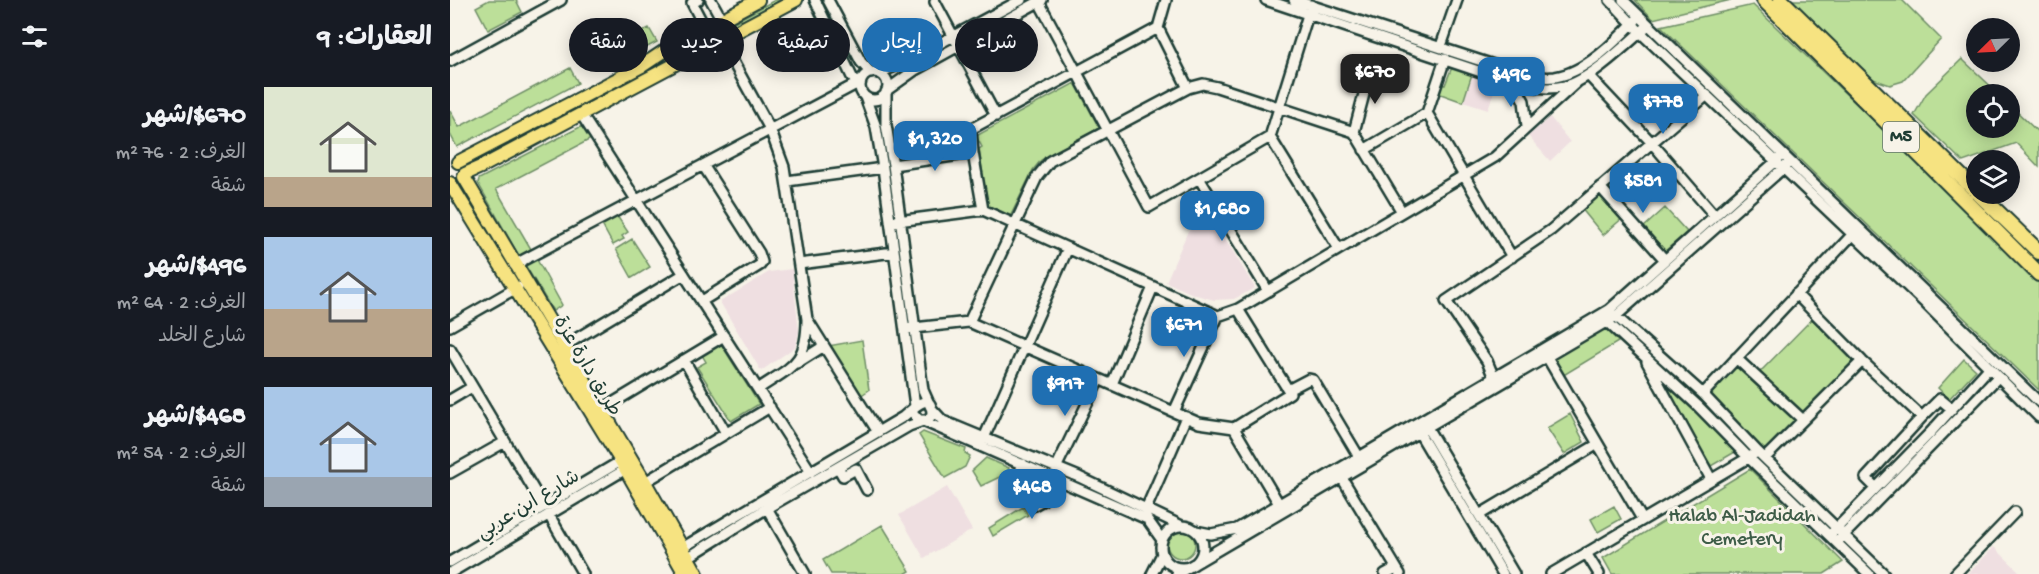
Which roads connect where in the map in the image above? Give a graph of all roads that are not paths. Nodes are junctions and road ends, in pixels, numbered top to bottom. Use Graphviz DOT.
graph roads {
  1 [pos="561,0"];
  2 [pos="698,0"];
  3 [pos="711,0"];
  4 [pos="758,0"];
  5 [pos="796,0"];
  6 [pos="815,0"];
  7 [pos="828,0"];
  8 [pos="1021,0"];
  9 [pos="1166,0"];
  10 [pos="1266,0"];
  11 [pos="1294,0"];
  12 [pos="1457,0"];
  13 [pos="1610,0"];
  14 [pos="1623,0"];
  15 [pos="1764,0"];
  16 [pos="1781,0"];
  17 [pos="1040,1"];
  18 [pos="935,2"];
  19 [pos="1310,10"];
  20 [pos="700,18"];
  21 [pos="721,18"];
  22 [pos="726,18"];
  23 [pos="1008,18"];
  24 [pos="1636,21"];
  25 [pos="744,28"];
  26 [pos="1158,28"];
  27 [pos="1644,29"];
  28 [pos="953,36"];
  29 [pos="955,40"];
  30 [pos="1441,46"];
  31 [pos="955,47"];
  32 [pos="1445,58"];
  33 [pos="450,61"];
  34 [pos="1509,70"];
  35 [pos="1076,71"];
  36 [pos="1370,71"];
  37 [pos="630,72"];
  38 [pos="645,72"];
  39 [pos="660,72"];
  40 [pos="739,72"];
  41 [pos="972,72"];
  42 [pos="874,73"];
  43 [pos="1588,75"];
  44 [pos="648,78"];
  45 [pos="1510,81"];
  46 [pos="1577,82"];
  47 [pos="859,84"];
  48 [pos="1188,88"];
  49 [pos="887,91"];
  50 [pos="1707,95"];
  51 [pos="865,98"];
  52 [pos="1280,106"];
  53 [pos="1427,113"];
  54 [pos="581,114"];
  55 [pos="996,116"];
  56 [pos="1527,126"];
  57 [pos="770,129"];
  58 [pos="1107,130"];
  59 [pos="1354,132"];
  60 [pos="1270,137"];
  61 [pos="1652,143"];
  62 [pos="1364,150"];
  63 [pos="973,153"];
  64 [pos="452,161"];
  65 [pos="1783,162"];
  66 [pos="703,165"];
  67 [pos="893,165"];
  68 [pos="883,168"];
  69 [pos="1464,175"];
  70 [pos="464,176"];
  71 [pos="1199,178"];
  72 [pos="787,181"];
  73 [pos="1966,181"];
  74 [pos="450,183"];
  75 [pos="1600,187"];
  76 [pos="637,200"];
  77 [pos="1989,204"];
  78 [pos="983,210"];
  79 [pos="1402,212"];
  80 [pos="1715,216"];
  81 [pos="901,220"];
  82 [pos="890,222"];
  83 [pos="1016,225"];
  84 [pos="1852,235"];
  85 [pos="1068,248"];
  86 [pos="1339,249"];
  87 [pos="894,252"];
  88 [pos="2039,252"];
  89 [pos="1512,257"];
  90 [pos="1665,260"];
  91 [pos="799,264"];
  92 [pos="514,265"];
  93 [pos="684,274"];
  94 [pos="2039,274"];
  95 [pos="521,286"];
  96 [pos="1153,287"];
  97 [pos="1268,291"];
  98 [pos="1796,294"];
  99 [pos="702,301"];
  100 [pos="1238,309"];
  101 [pos="1613,313"];
  102 [pos="1218,316"];
  103 [pos="1603,318"];
  104 [pos="807,319"];
  105 [pos="969,322"];
  106 [pos="450,326"];
  107 [pos="910,328"];
  108 [pos="724,336"];
  109 [pos="564,346"];
  110 [pos="824,346"];
  111 [pos="1025,346"];
  112 [pos="450,349"];
  113 [pos="1644,355"];
  114 [pos="1547,357"];
  115 [pos="1736,358"];
  116 [pos="684,360"];
  117 [pos="1862,361"];
  118 [pos="797,363"];
  119 [pos="1989,368"];
  120 [pos="1998,377"];
  121 [pos="1494,378"];
  122 [pos="1099,379"];
  123 [pos="1112,384"];
  124 [pos="472,387"];
  125 [pos="758,389"];
  126 [pos="1288,390"];
  127 [pos="1703,394"];
  128 [pos="450,400"];
  129 [pos="2039,402"];
  130 [pos="770,407"];
  131 [pos="914,407"];
  132 [pos="931,408"];
  133 [pos="1952,409"];
  134 [pos="601,410"];
  135 [pos="1174,412"];
  136 [pos="1185,417"];
  137 [pos="1922,417"];
  138 [pos="2039,417"];
  139 [pos="1803,420"];
  140 [pos="923,421"];
  141 [pos="1421,426"];
  142 [pos="1234,428"];
  143 [pos="878,432"];
  144 [pos="726,433"];
  145 [pos="1934,436"];
  146 [pos="984,438"];
  147 [pos="505,442"];
  148 [pos="1598,444"];
  149 [pos="1761,455"];
  150 [pos="1365,457"];
  151 [pos="1749,458"];
  152 [pos="1023,464"];
  153 [pos="623,465"];
  154 [pos="838,467"];
  155 [pos="1044,468"];
  156 [pos="1056,468"];
  157 [pos="812,472"];
  158 [pos="450,473"];
  159 [pos="1342,478"];
  160 [pos="1711,479"];
  161 [pos="645,482"];
  162 [pos="1029,486"];
  163 [pos="1876,488"];
  164 [pos="867,490"];
  165 [pos="1280,504"];
  166 [pos="767,508"];
  167 [pos="1146,509"];
  168 [pos="546,511"];
  169 [pos="2015,512"];
  170 [pos="1479,515"];
  171 [pos="1642,519"];
  172 [pos="1182,526"];
  173 [pos="1196,531"];
  174 [pos="1841,531"];
  175 [pos="1833,539"];
  176 [pos="1162,540"];
  177 [pos="685,553"];
  178 [pos="1586,553"];
  179 [pos="1162,554"];
  180 [pos="450,562"];
  181 [pos="1194,570"];
  182 [pos="1398,571"];
  183 [pos="450,573"];
  184 [pos="692,573"];
  185 [pos="583,574"];
  186 [pos="805,574"];
  187 [pos="1152,574"];
  188 [pos="1177,574"];
  189 [pos="1386,574"];
  190 [pos="1503,574"];
  191 [pos="1514,574"];
  192 [pos="1551,574"];
  193 [pos="1599,574"];
  194 [pos="1869,574"];
  195 [pos="1884,574"];
  196 [pos="1955,574"];
  1 -- 33 [label="street"];
  2 -- 20 [label="street"];
  3 -- 21 [label="street"];
  4 -- 22 [label="main road"];
  5 -- 25 [label="main road"];
  6 -- 47 [label="street"];
  7 -- 42 [label="street"];
  8 -- 28 [label="street"];
  9 -- 26 [label="street"];
  10 -- 19 [label="street"];
  11 -- 19 [label="street"];
  12 -- 30 [label="street"];
  13 -- 24 [label="street"];
  14 -- 24 [label="street"];
  15 -- 94 [label="highway, M5"];
  16 -- 73 [label="highway, M5"];
  17 -- 23 [label="street"];
  17 -- 35 [label="street"];
  18 -- 28 [label="street"];
  19 -- 30 [label="street"];
  19 -- 32 [label="street"];
  19 -- 52 [label="street"];
  24 -- 27 [label="street"];
  24 -- 34 [label="street"];
  26 -- 35 [label="street"];
  26 -- 48 [label="street"];
  27 -- 43 [label="street"];
  27 -- 50 [label="street"];
  27 -- 65 [label="street"];
  28 -- 29 [label="street"];
  28 -- 42 [label="street"];
  30 -- 34 [label="street"];
  31 -- 49 [label="street"];
  32 -- 45 [label="street"];
  32 -- 53 [label="street"];
  34 -- 45 [label="street"];
  35 -- 55 [label="street"];
  35 -- 58 [label="street"];
  36 -- 59 [label="street"];
  37 -- 64 [label="main road"];
  38 -- 44 [label="main road"];
  39 -- 44 [label="main road"];
  40 -- 57 [label="street"];
  41 -- 55 [label="street"];
  42 -- 47 [label="street"];
  42 -- 49 [label="street"];
  43 -- 46 [label="street"];
  43 -- 61 [label="street"];
  44 -- 54 [label="main road"];
  45 -- 46 [label="street"];
  45 -- 56 [label="street"];
  46 -- 56 [label="street"];
  47 -- 51 [label="street"];
  47 -- 57 [label="street"];
  48 -- 52 [label="street"];
  48 -- 58 [label="street"];
  49 -- 51 [label="street"];
  49 -- 67 [label="street"];
  50 -- 61 [label="street"];
  50 -- 65 [label="street"];
  51 -- 68 [label="street"];
  52 -- 59 [label="street"];
  52 -- 60 [label="street"];
  53 -- 62 [label="street"];
  53 -- 69 [label="street"];
  54 -- 70 [label="main road"];
  54 -- 76 [label="street"];
  55 -- 63 [label="street"];
  56 -- 69 [label="street"];
  57 -- 66 [label="street"];
  57 -- 72 [label="street"];
  58 -- 71 [label="street"];
  58 -- 83 [label="street"];
  59 -- 62 [label="street"];
  60 -- 71 [label="street"];
  60 -- 86 [label="street"];
  61 -- 75 [label="street"];
  61 -- 80 [label="street"];
  62 -- 79 [label="street"];
  63 -- 67 [label="street"];
  63 -- 78 [label="street"];
  64 -- 70 [label="main road"];
  65 -- 80 [label="street"];
  65 -- 84 [label="street"];
  65 -- 101 [label="street"];
  65 -- 129 [label="street"];
  66 -- 76 [label="street"];
  66 -- 99 [label="street"];
  67 -- 81 [label="street"];
  68 -- 72 [label="street"];
  68 -- 82 [label="street"];
  69 -- 79 [label="street"];
  69 -- 89 [label="street"];
  70 -- 74 [label="main road"];
  70 -- 92 [label="main road"];
  71 -- 97 [label="street"];
  72 -- 91 [label="street"];
  74 -- 95 [label="main road, طريق دارة عزة"];
  75 -- 89 [label="street"];
  75 -- 90 [label="street"];
  76 -- 92 [label="street"];
  76 -- 93 [label="street"];
  77 -- 88 [label="highway, M5"];
  78 -- 81 [label="street"];
  78 -- 83 [label="street"];
  79 -- 86 [label="street"];
  80 -- 90 [label="street"];
  81 -- 82 [label="street"];
  81 -- 107 [label="street"];
  82 -- 87 [label="street"];
  83 -- 85 [label="street"];
  83 -- 105 [label="street"];
  84 -- 98 [label="street"];
  84 -- 119 [label="street"];
  85 -- 96 [label="street"];
  85 -- 111 [label="street"];
  86 -- 97 [label="street"];
  87 -- 91 [label="street"];
  87 -- 107 [label="street"];
  89 -- 121 [label="street"];
  90 -- 101 [label="street"];
  91 -- 104 [label="street"];
  92 -- 95 [label="main road"];
  93 -- 99 [label="street"];
  93 -- 109 [label="street"];
  95 -- 106 [label="street"];
  95 -- 109 [label="main road"];
  95 -- 153 [label="main road, طريق دارة عزة"];
  96 -- 102 [label="street"];
  96 -- 123 [label="street"];
  97 -- 100 [label="street"];
  98 -- 115 [label="street"];
  98 -- 117 [label="street"];
  99 -- 108 [label="street"];
  100 -- 102 [label="street"];
  100 -- 126 [label="street"];
  101 -- 103 [label="street"];
  101 -- 127 [label="street"];
  102 -- 135 [label="street"];
  103 -- 113 [label="street"];
  103 -- 114 [label="street"];
  103 -- 121 [label="street"];
  104 -- 110 [label="street"];
  104 -- 118 [label="street"];
  105 -- 107 [label="street"];
  105 -- 111 [label="street"];
  107 -- 131 [label="street"];
  107 -- 132 [label="street"];
  108 -- 116 [label="street"];
  108 -- 125 [label="street"];
  109 -- 134 [label="main road"];
  110 -- 118 [label="street"];
  110 -- 143 [label="street"];
  111 -- 122 [label="street"];
  111 -- 146 [label="street"];
  112 -- 124 [label="street"];
  113 -- 151 [label="street"];
  113 -- 160 [label="street"];
  114 -- 141 [label="street"];
  114 -- 148 [label="street"];
  115 -- 127 [label="street"];
  115 -- 139 [label="street"];
  116 -- 134 [label="street"];
  116 -- 144 [label="street"];
  117 -- 137 [label="street"];
  117 -- 139 [label="street"];
  118 -- 125 [label="street"];
  119 -- 120 [label="street"];
  119 -- 133 [label="street"];
  120 -- 138 [label="street"];
  120 -- 145 [label="street"];
  121 -- 141 [label="street"];
  122 -- 123 [label="street"];
  122 -- 156 [label="street"];
  123 -- 135 [label="street"];
  124 -- 128 [label="street"];
  124 -- 147 [label="street"];
  125 -- 130 [label="street"];
  126 -- 142 [label="street"];
  126 -- 150 [label="street"];
  127 -- 149 [label="street"];
  130 -- 144 [label="street"];
  130 -- 157 [label="street"];
  131 -- 132 [label="street"];
  131 -- 140 [label="street"];
  131 -- 143 [label="street"];
  132 -- 140 [label="street"];
  132 -- 146 [label="street"];
  133 -- 137 [label="street"];
  133 -- 145 [label="street"];
  134 -- 161 [label="main road"];
  135 -- 136 [label="street"];
  136 -- 142 [label="street"];
  136 -- 167 [label="street"];
  137 -- 163 [label="street"];
  139 -- 149 [label="street"];
  140 -- 152 [label="street"];
  140 -- 154 [label="street"];
  141 -- 150 [label="street"];
  141 -- 170 [label="street"];
  141 -- 190 [label="street"];
  142 -- 165 [label="street"];
  143 -- 157 [label="street"];
  144 -- 161 [label="street"];
  145 -- 163 [label="street"];
  145 -- 174 [label="street"];
  146 -- 155 [label="street"];
  147 -- 158 [label="street"];
  147 -- 168 [label="street"];
  148 -- 170 [label="street"];
  148 -- 171 [label="street"];
  149 -- 151 [label="street"];
  149 -- 174 [label="street"];
  150 -- 159 [label="street"];
  150 -- 165 [label="street"];
  151 -- 160 [label="street"];
  151 -- 175 [label="street"];
  152 -- 155 [label="street"];
  152 -- 162 [label="street"];
  153 -- 168 [label="street"];
  153 -- 184 [label="main road, طريق دارة عزة"];
  154 -- 164 [label="street"];
  154 -- 166 [label="street"];
  155 -- 156 [label="street"];
  155 -- 176 [label="street"];
  156 -- 167 [label="street"];
  157 -- 177 [label="street"];
  159 -- 181 [label="street"];
  159 -- 182 [label="street"];
  160 -- 171 [label="street"];
  161 -- 177 [label="main road"];
  163 -- 174 [label="street"];
  165 -- 173 [label="street"];
  166 -- 177 [label="street"];
  166 -- 186 [label="street"];
  167 -- 172 [label="street"];
  168 -- 180 [label="street"];
  168 -- 183 [label="street, شارع ابن عربي"];
  168 -- 185 [label="street"];
  169 -- 196 [label="street"];
  170 -- 191 [label="street"];
  171 -- 178 [label="street"];
  172 -- 173 [label="street"];
  172 -- 176 [label="street"];
  173 -- 181 [label="street"];
  174 -- 175 [label="street"];
  174 -- 195 [label="street"];
  175 -- 194 [label="street"];
  176 -- 179 [label="street"];
  177 -- 184 [label="main road"];
  178 -- 192 [label="street"];
  178 -- 193 [label="street"];
  179 -- 181 [label="street"];
  179 -- 187 [label="street"];
  181 -- 188 [label="street"];
  182 -- 189 [label="street"];
}
